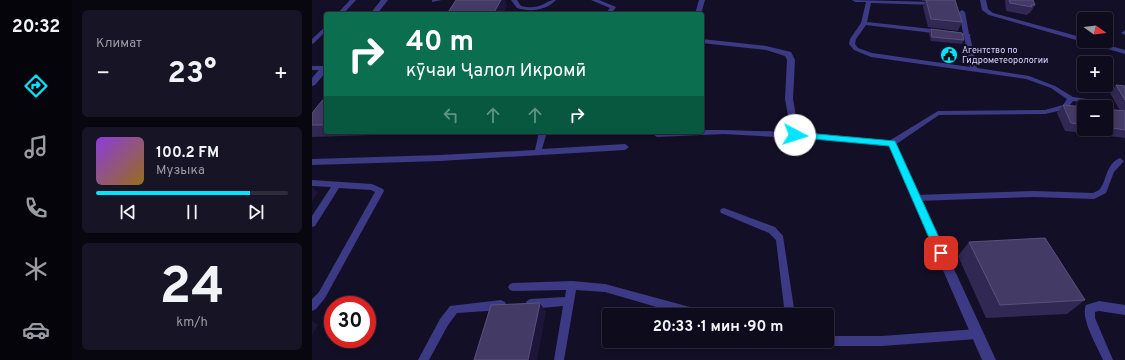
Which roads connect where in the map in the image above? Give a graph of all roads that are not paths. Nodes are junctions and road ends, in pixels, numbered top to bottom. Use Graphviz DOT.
graph roads {
  1 [pos="353,0"];
  2 [pos="385,0"];
  3 [pos="514,0"];
  4 [pos="553,0"];
  5 [pos="594,0"];
  6 [pos="702,0"];
  7 [pos="855,0"];
  8 [pos="983,0"];
  9 [pos="869,1"];
  10 [pos="946,4"];
  11 [pos="342,12"];
  12 [pos="375,12"];
  13 [pos="609,12"];
  14 [pos="699,12"];
  15 [pos="962,12"];
  16 [pos="864,23"];
  17 [pos="324,30"];
  18 [pos="968,35"];
  19 [pos="1077,39"];
  20 [pos="704,41"];
  21 [pos="312,42"];
  22 [pos="1110,48"];
  23 [pos="1125,52"];
  24 [pos="312,68"];
  25 [pos="324,68"];
  26 [pos="974,69"];
  27 [pos="324,70"];
  28 [pos="312,83"];
  29 [pos="1071,99"];
  30 [pos="1079,100"];
  31 [pos="704,133"];
  32 [pos="542,134"];
  33 [pos="795,135"];
  34 [pos="892,143"];
  35 [pos="625,147"];
  36 [pos="538,151"];
  37 [pos="1120,161"];
  38 [pos="312,162"];
  39 [pos="312,184"];
  40 [pos="336,186"];
  41 [pos="916,198"];
  42 [pos="724,211"];
  43 [pos="312,223"];
  44 [pos="572,285"];
  45 [pos="513,287"];
  46 [pos="569,302"];
  47 [pos="312,306"];
  48 [pos="678,308"];
  49 [pos="789,308"];
  50 [pos="1125,310"];
  51 [pos="977,334"];
  52 [pos="834,341"];
  53 [pos="423,360"];
  54 [pos="559,360"];
  55 [pos="989,360"];
  56 [pos="1108,360"];
  1 -- 11 [label="lane"];
  2 -- 12 [label="street"];
  3 -- 4 [label="lane"];
  5 -- 13 [label="lane"];
  6 -- 14 [label="lane"];
  7 -- 9 [label="lane"];
  8 -- 19 [label="lane"];
  9 -- 10 [label="lane"];
  9 -- 16 [label="lane"];
  15 -- 18 [label="lane"];
  16 -- 18 [label="lane"];
  16 -- 26 [label="lane"];
  17 -- 21 [label="lane"];
  18 -- 26 [label="lane"];
  20 -- 33 [label="street"];
  22 -- 23 [label="lane"];
  24 -- 25 [label="lane"];
  26 -- 29 [label="lane"];
  27 -- 28 [label="street"];
  29 -- 30 [label="lane"];
  29 -- 34 [label="lane"];
  31 -- 33 [label="lane"];
  32 -- 36 [label="lane"];
  33 -- 34 [label="street"];
  34 -- 41 [label="street"];
  35 -- 36 [label="lane"];
  36 -- 38 [label="lane"];
  37 -- 41 [label="lane"];
  39 -- 40 [label="lane"];
  40 -- 43 [label="lane"];
  40 -- 47 [label="lane"];
  41 -- 51 [label="street"];
  42 -- 49 [label="lane"];
  44 -- 45 [label="lane"];
  44 -- 46 [label="lane"];
  44 -- 48 [label="lane"];
  46 -- 53 [label="lane"];
  46 -- 54 [label="lane"];
  50 -- 56 [label="lane"];
  51 -- 52 [label="lane"];
  51 -- 55 [label="street"];
}
